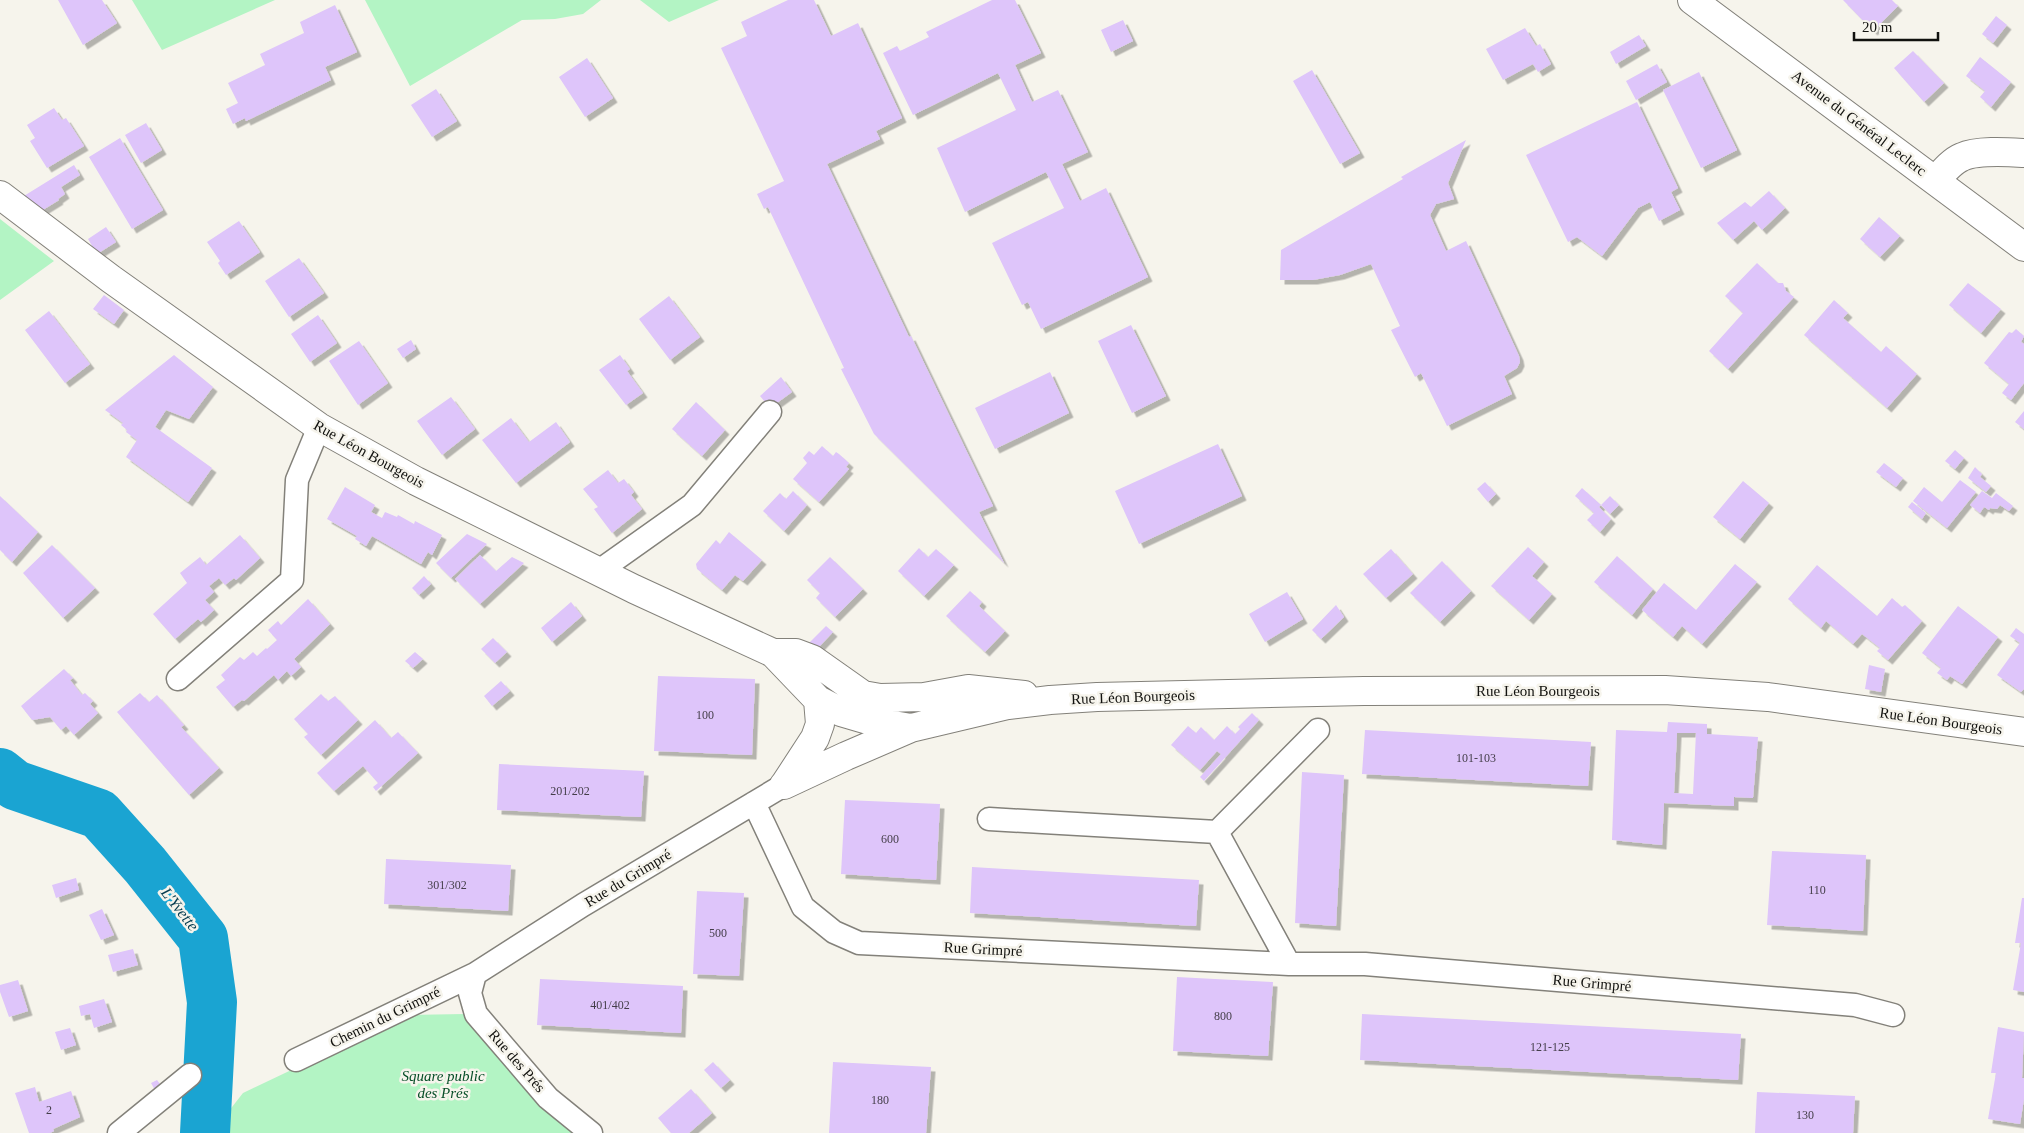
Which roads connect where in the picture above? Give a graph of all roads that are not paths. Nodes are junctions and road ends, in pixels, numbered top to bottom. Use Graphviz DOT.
graph roads {
  1 [pos="1692,0"];
  2 [pos="2024,153"];
  3 [pos="1936,180"];
  4 [pos="0,195"];
  5 [pos="2024,247"];
  6 [pos="770,412"];
  7 [pos="319,427"];
  8 [pos="599,571"];
  9 [pos="773,653"];
  10 [pos="178,679"];
  11 [pos="849,686"];
  12 [pos="818,700"];
  13 [pos="1050,700"];
  14 [pos="855,716"];
  15 [pos="911,728"];
  16 [pos="1318,730"];
  17 [pos="2024,732"];
  18 [pos="846,756"];
  19 [pos="784,785"];
  20 [pos="754,803"];
  21 [pos="989,819"];
  22 [pos="1217,832"];
  23 [pos="1289,964"];
  24 [pos="475,974"];
  25 [pos="1893,1015"];
  26 [pos="296,1060"];
  27 [pos="190,1075"];
  28 [pos="119,1133"];
  29 [pos="591,1133"];
  1 -- 3 [label="street, Avenue du Général Leclerc"];
  2 -- 3 [label="street"];
  3 -- 5 [label="street, Avenue du Général Leclerc"];
  4 -- 7 [label="street, Rue Léon Bourgeois"];
  6 -- 8 [label="street"];
  7 -- 8 [label="street, Rue Léon Bourgeois"];
  7 -- 10 [label="street"];
  8 -- 9 [label="street, Rue Léon Bourgeois"];
  9 -- 11 [label="street, Rue Léon Bourgeois"];
  9 -- 12 [label="street, Rue Léon Bourgeois"];
  11 -- 13 [label="street, Rue Léon Bourgeois"];
  11 -- 14 [label="street"];
  12 -- 14 [label="street, Rue Léon Bourgeois"];
  12 -- 19 [label="street"];
  13 -- 15 [label="street, Rue Léon Bourgeois"];
  13 -- 17 [label="street, Rue Léon Bourgeois"];
  14 -- 15 [label="street, Rue Léon Bourgeois"];
  14 -- 18 [label="street"];
  15 -- 18 [label="street"];
  16 -- 22 [label="street"];
  18 -- 19 [label="street"];
  19 -- 20 [label="street, Rue du Grimpré"];
  20 -- 23 [label="street, Rue Grimpré"];
  20 -- 24 [label="street, Rue du Grimpré"];
  21 -- 22 [label="street"];
  22 -- 23 [label="street"];
  23 -- 25 [label="street, Rue Grimpré"];
  24 -- 26 [label="street, Chemin du Grimpré"];
  24 -- 29 [label="street, Rue des Prés"];
  27 -- 28 [label="street"];
}
